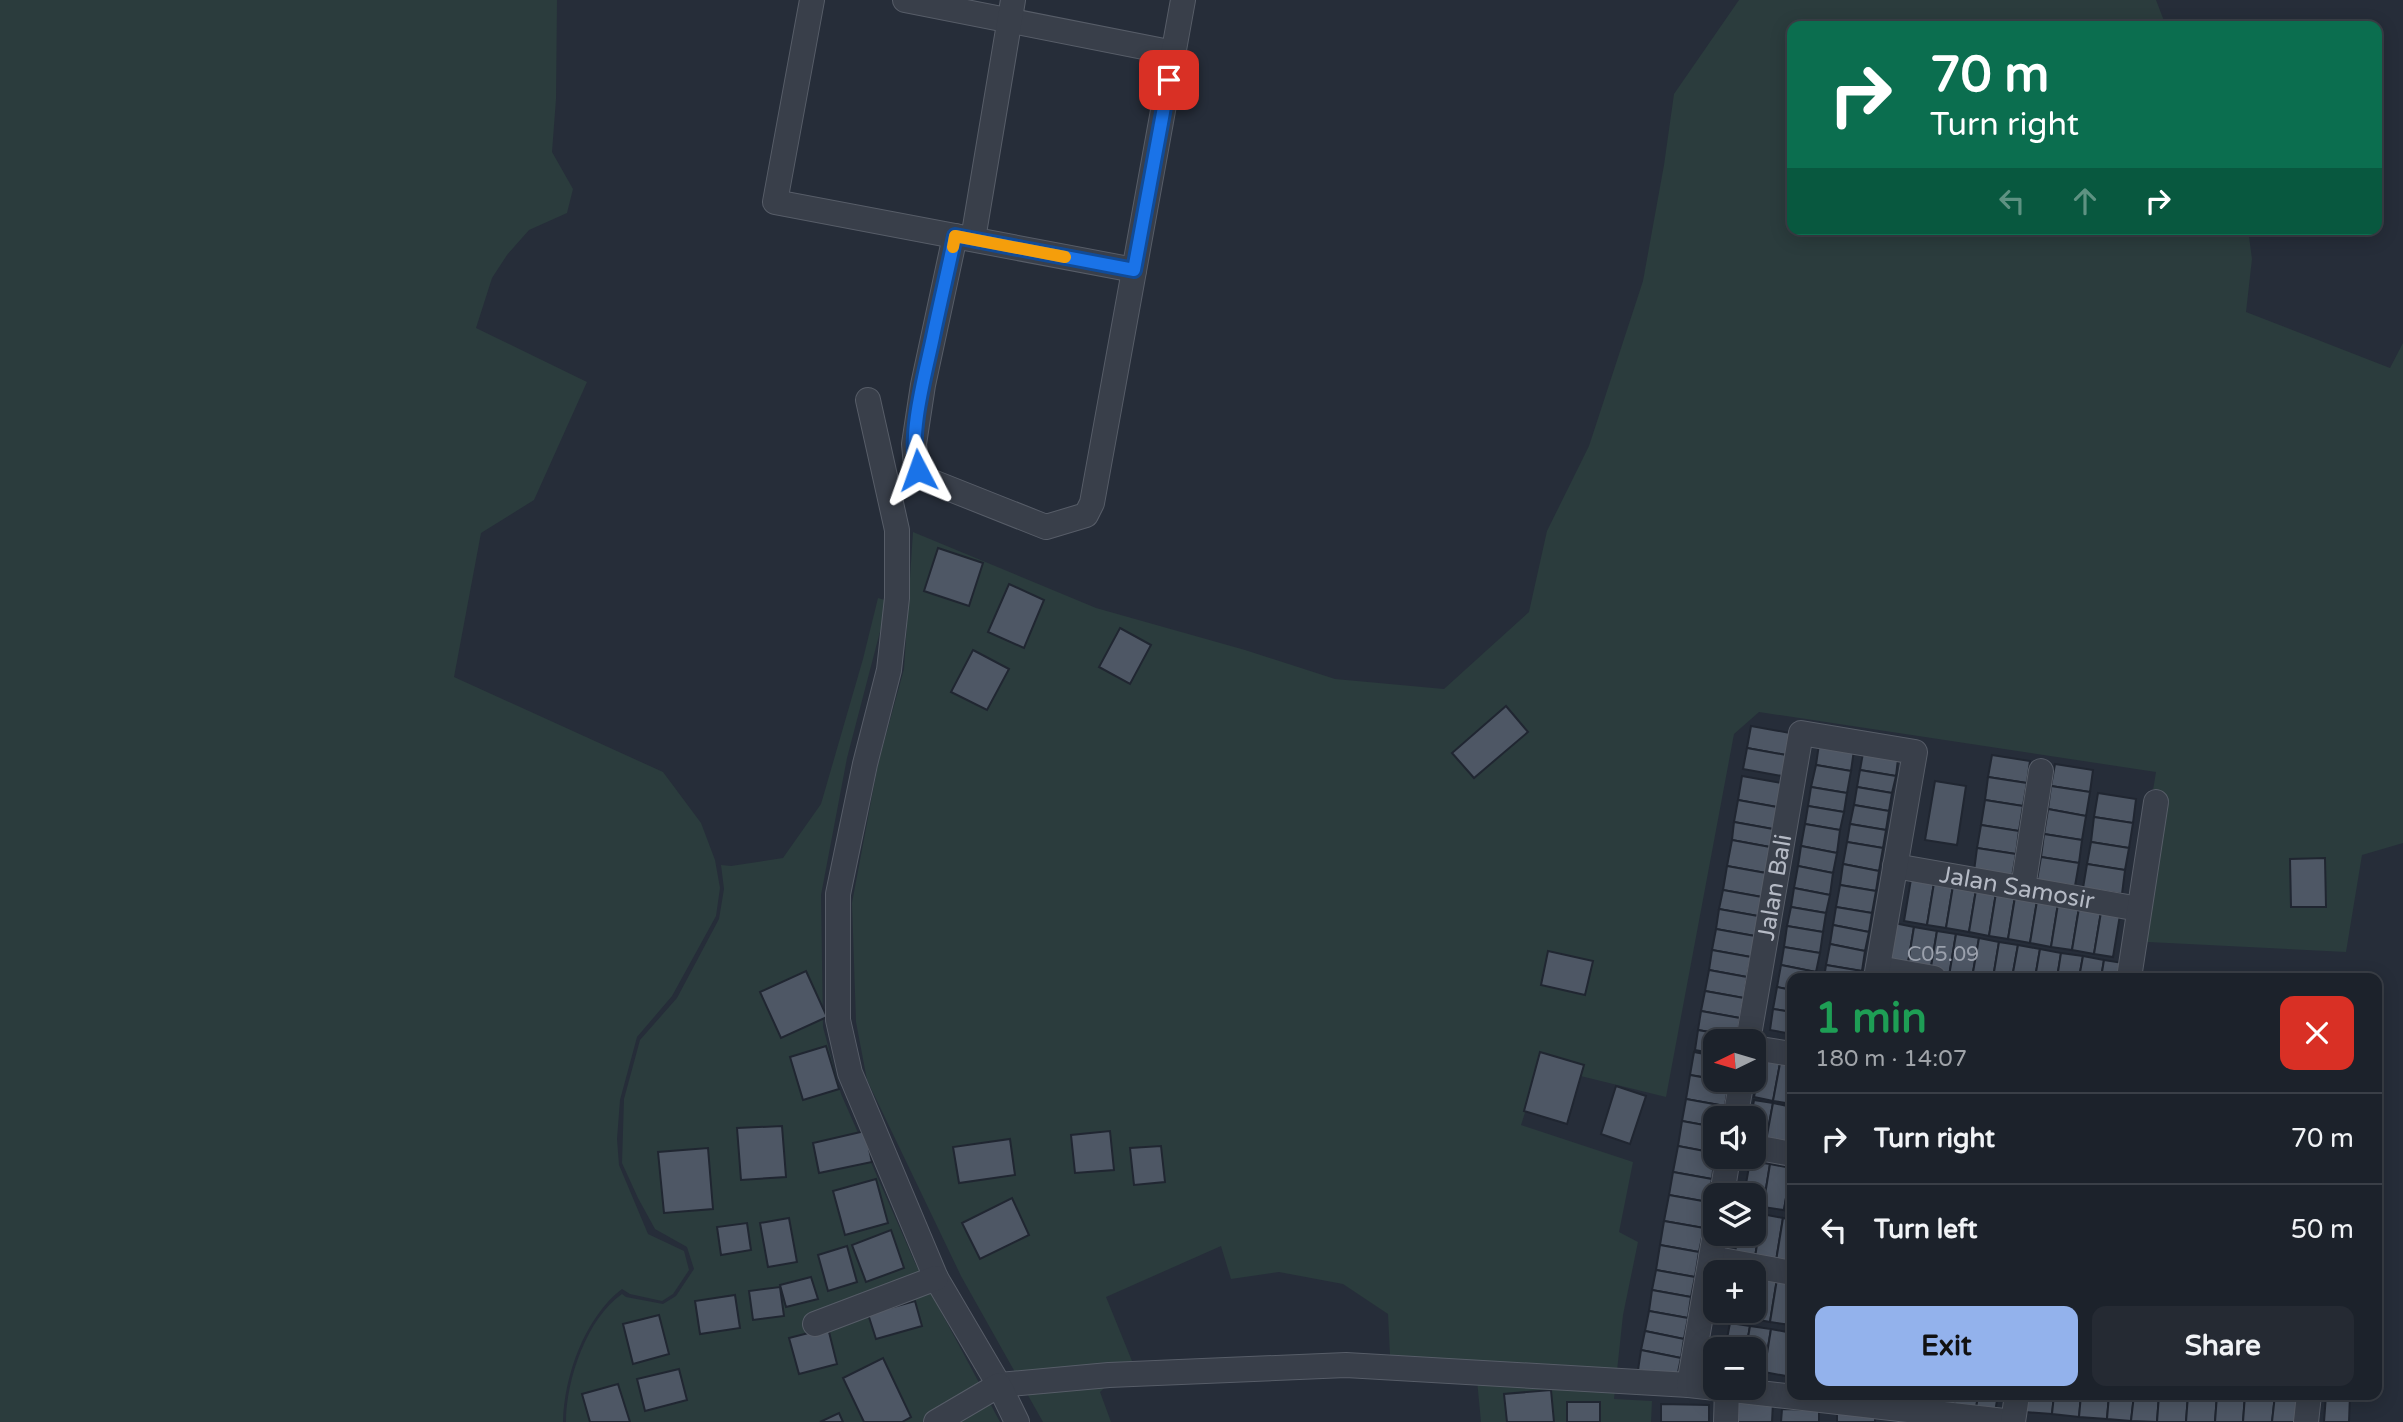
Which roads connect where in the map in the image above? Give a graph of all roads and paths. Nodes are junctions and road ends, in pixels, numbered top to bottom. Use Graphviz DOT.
graph roads {
  1 [pos="812,0"];
  2 [pos="905,0"];
  3 [pos="1183,0"];
  4 [pos="1011,10"];
  5 [pos="1174,53"];
  6 [pos="964,237"];
  7 [pos="1134,270"];
  8 [pos="868,400"];
  9 [pos="2041,771"];
  10 [pos="2156,802"];
  11 [pos="1895,866"];
  12 [pos="2023,888"];
  13 [pos="2139,909"];
  14 [pos="1877,973"];
  15 [pos="2130,973"];
  16 [pos="1750,1029"];
  17 [pos="1766,1050"];
  18 [pos="1787,1053"];
  19 [pos="1766,1149"];
  20 [pos="1787,1153"];
  21 [pos="1713,1246"];
  22 [pos="1711,1258"];
  23 [pos="1787,1272"];
  24 [pos="936,1278"];
  25 [pos="815,1324"];
  26 [pos="999,1385"];
  27 [pos="1689,1385"];
  28 [pos="1703,1386"];
  29 [pos="1766,1398"];
  30 [pos="1727,1400"];
  31 [pos="2016,1400"];
  32 [pos="2308,1400"];
  33 [pos="1827,1412"];
  34 [pos="1928,1417"];
  35 [pos="936,1422"];
  36 [pos="1017,1422"];
  37 [pos="1726,1422"];
  38 [pos="2013,1422"];
  39 [pos="2306,1422"];
  1 -- 6 [label="street"];
  2 -- 4 [label="street"];
  3 -- 5 [label="street"];
  4 -- 5 [label="street"];
  4 -- 6 [label="street"];
  5 -- 7 [label="street"];
  6 -- 7 [label="street"];
  6 -- 7 [label="street"];
  8 -- 24 [label="street"];
  9 -- 12 [label="street"];
  10 -- 13 [label="street"];
  11 -- 12 [label="street, Jalan Samosir"];
  11 -- 14 [label="street"];
  11 -- 16 [label="street, Jalan Bali"];
  12 -- 13 [label="street, Jalan Samosir"];
  13 -- 15 [label="street"];
  17 -- 18 [label="street"];
  19 -- 20 [label="street"];
  21 -- 22 [label="street"];
  22 -- 23 [label="street"];
  22 -- 27 [label="street"];
  24 -- 25 [label="street"];
  24 -- 26 [label="street"];
  26 -- 27 [label="street"];
  26 -- 35 [label="street"];
  26 -- 36 [label="street"];
  27 -- 28 [label="street"];
  29 -- 33 [label="street"];
  30 -- 37 [label="street"];
  31 -- 38 [label="street"];
  32 -- 39 [label="street"];
  33 -- 34 [label="street"];
  34 -- 38 [label="street"];
}
